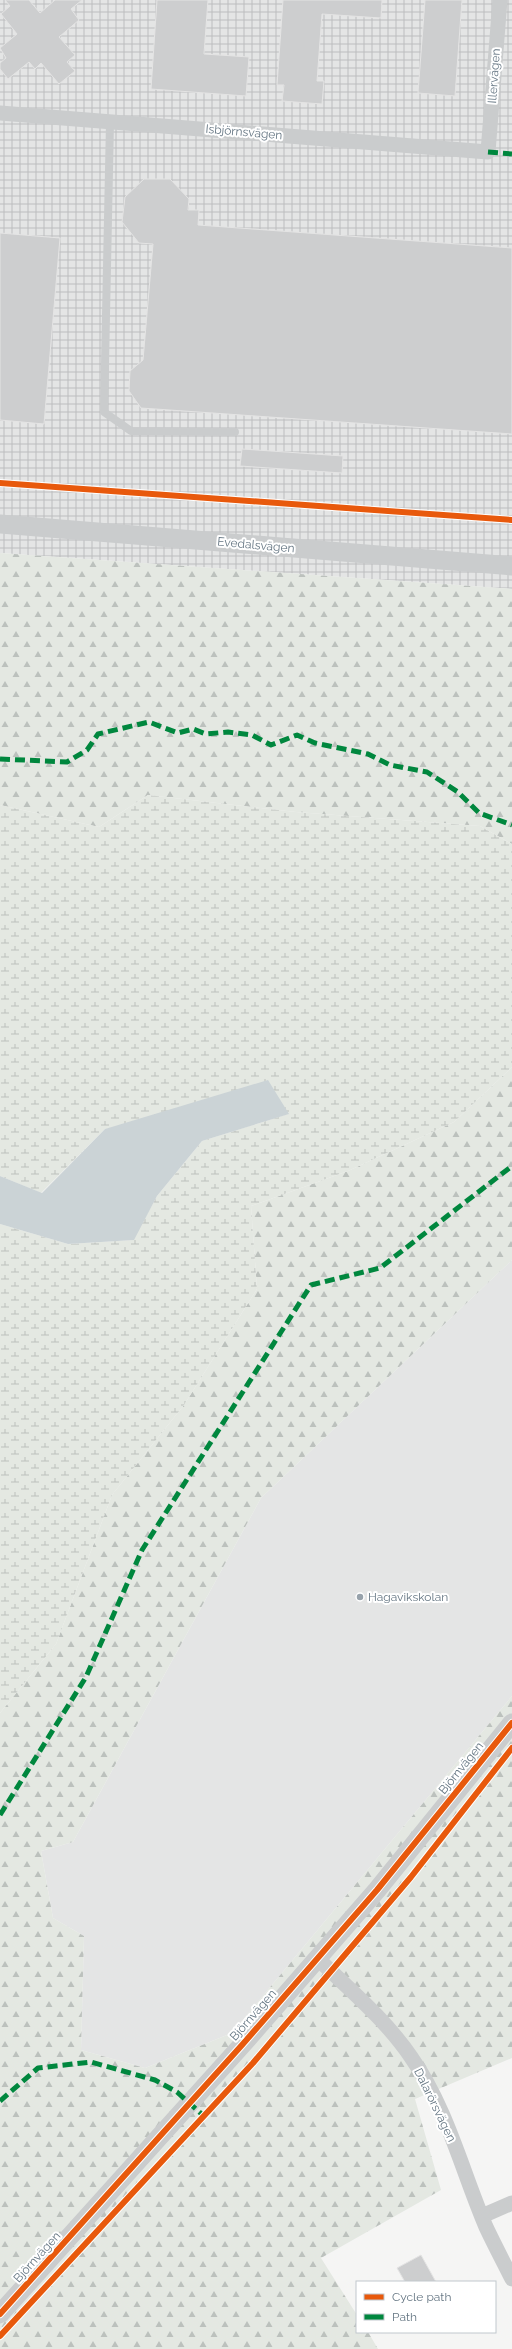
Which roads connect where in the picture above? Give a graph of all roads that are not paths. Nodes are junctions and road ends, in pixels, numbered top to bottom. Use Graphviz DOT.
graph roads {
  1 [pos="500,0"];
  2 [pos="0,113"];
  3 [pos="110,122"];
  4 [pos="488,152"];
  5 [pos="235,432"];
  6 [pos="0,524"];
  7 [pos="512,566"];
  8 [pos="512,1723"];
  9 [pos="317,1958"];
  10 [pos="512,2203"];
  11 [pos="482,2216"];
  12 [pos="512,2279"];
  13 [pos="0,2314"];
  1 -- 4 [label="street, Illervägen"];
  2 -- 3 [label="street, Isbjörnsvägen"];
  3 -- 4 [label="street, Isbjörnsvägen"];
  3 -- 5 [label="lane"];
  6 -- 7 [label="street, Evedalsvägen"];
  8 -- 9 [label="street, Björnvägen"];
  9 -- 11 [label="street, Dalarörsvägen"];
  9 -- 13 [label="street, Björnvägen"];
  10 -- 11 [label="street"];
  11 -- 12 [label="street, Dalarörsvägen"];
}
